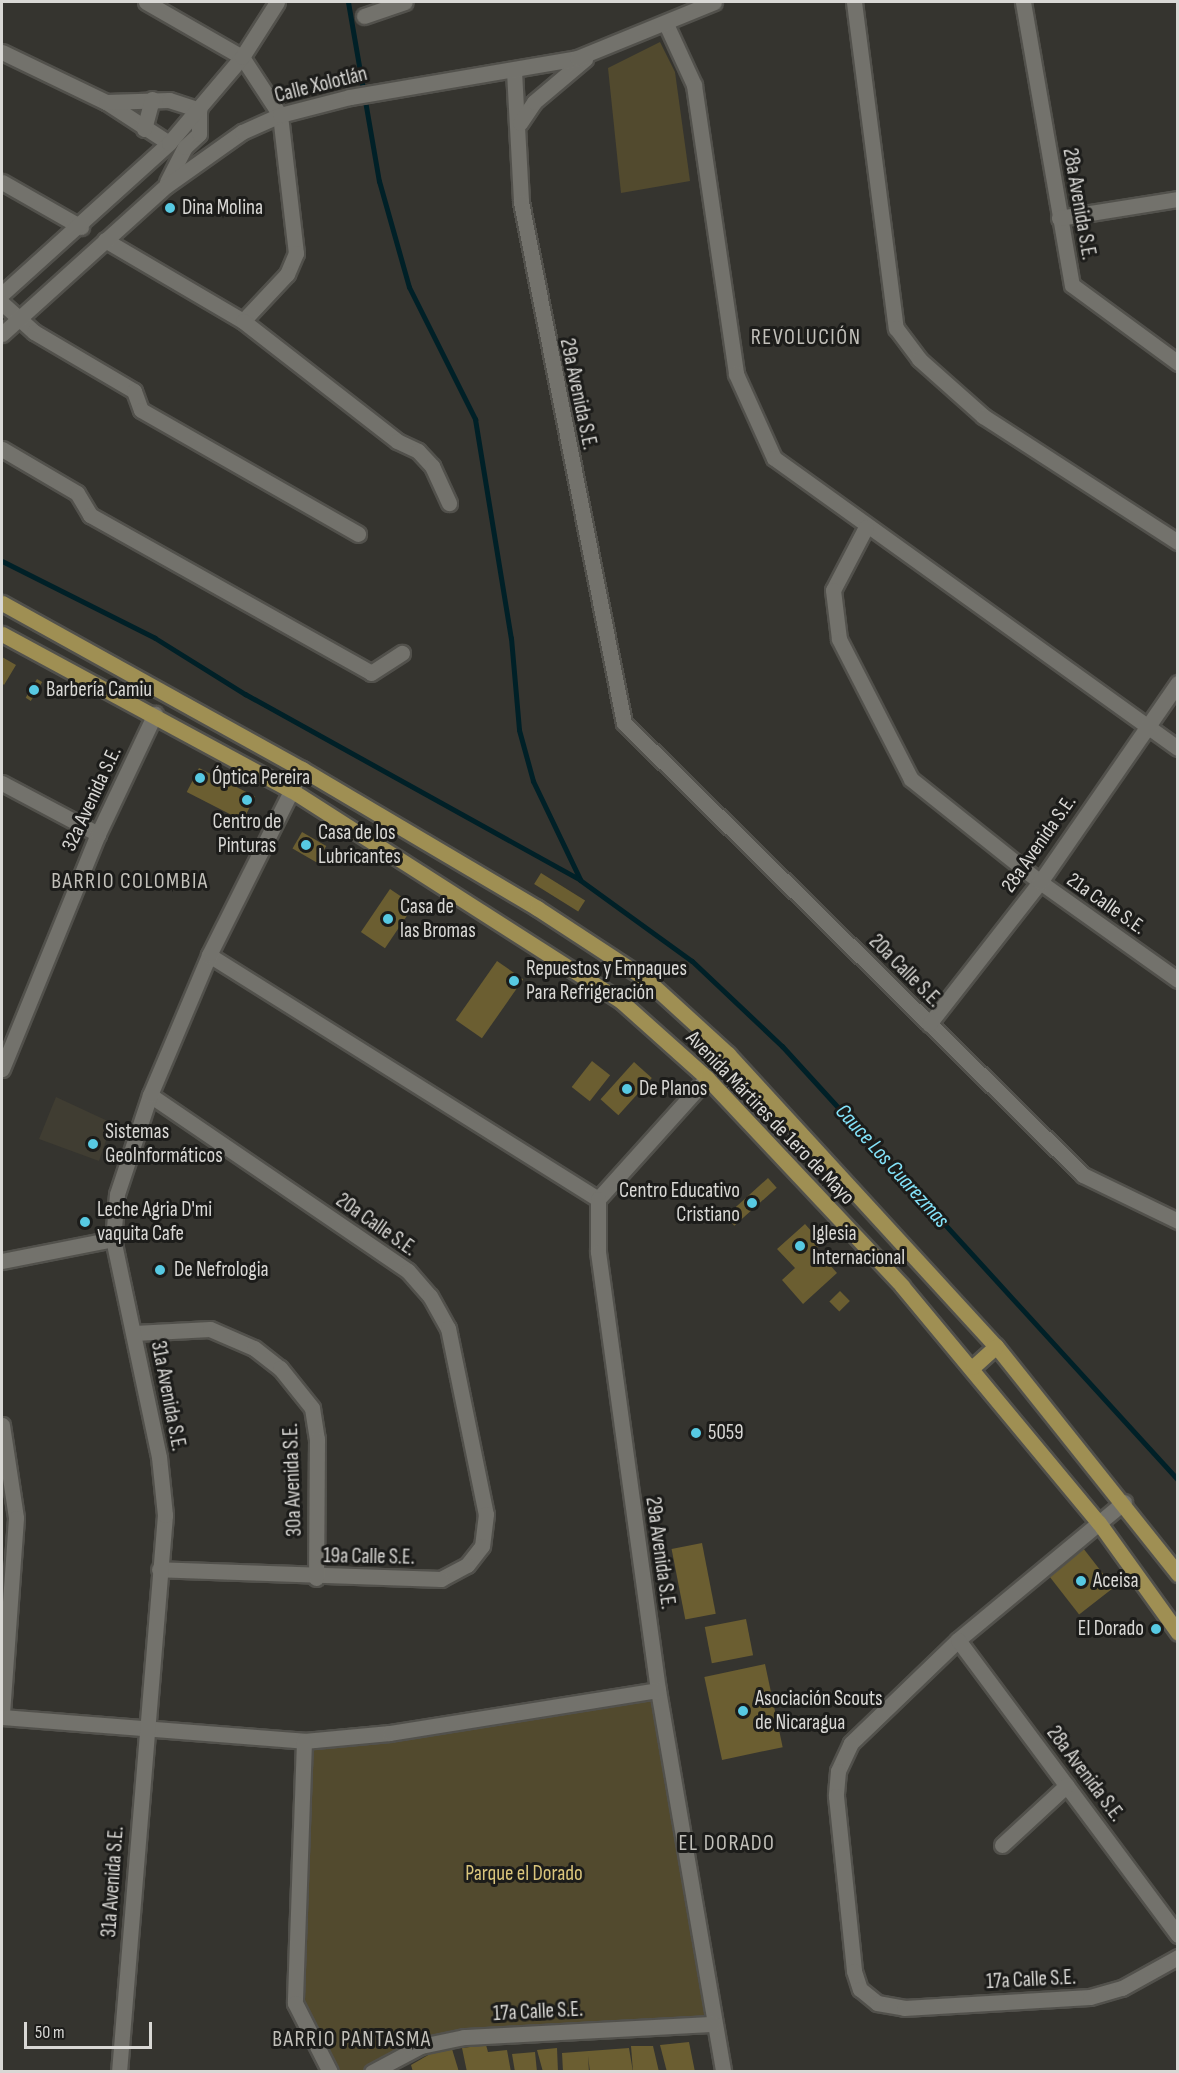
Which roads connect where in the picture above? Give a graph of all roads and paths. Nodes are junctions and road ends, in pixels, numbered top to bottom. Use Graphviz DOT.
graph roads {
  1 [pos="146,2"];
  2 [pos="277,2"];
  3 [pos="405,2"];
  4 [pos="714,2"];
  5 [pos="854,2"];
  6 [pos="1023,2"];
  7 [pos="364,16"];
  8 [pos="666,24"];
  9 [pos="594,51"];
  10 [pos="2,52"];
  11 [pos="242,57"];
  12 [pos="514,71"];
  13 [pos="152,99"];
  14 [pos="106,102"];
  15 [pos="199,110"];
  16 [pos="280,115"];
  17 [pos="520,123"];
  18 [pos="144,129"];
  19 [pos="169,143"];
  20 [pos="2,182"];
  21 [pos="166,186"];
  22 [pos="1178,199"];
  23 [pos="1059,218"];
  24 [pos="81,227"];
  25 [pos="105,240"];
  26 [pos="2,294"];
  27 [pos="2,303"];
  28 [pos="18,319"];
  29 [pos="243,321"];
  30 [pos="2,334"];
  31 [pos="1178,363"];
  32 [pos="2,449"];
  33 [pos="448,503"];
  34 [pos="866,527"];
  35 [pos="358,534"];
  36 [pos="1178,542"];
  37 [pos="2,603"];
  38 [pos="2,634"];
  39 [pos="402,653"];
  40 [pos="1178,683"];
  41 [pos="155,714"];
  42 [pos="624,723"];
  43 [pos="1144,725"];
  44 [pos="1178,748"];
  45 [pos="302,769"];
  46 [pos="2,783"];
  47 [pos="291,790"];
  48 [pos="98,834"];
  49 [pos="1040,882"];
  50 [pos="209,955"];
  51 [pos="1178,980"];
  52 [pos="929,1024"];
  53 [pos="2,1069"];
  54 [pos="707,1078"];
  55 [pos="150,1095"];
  56 [pos="598,1199"];
  57 [pos="1178,1221"];
  58 [pos="113,1239"];
  59 [pos="2,1261"];
  60 [pos="134,1333"];
  61 [pos="996,1346"];
  62 [pos="973,1367"];
  63 [pos="2,1429"];
  64 [pos="1124,1502"];
  65 [pos="1098,1523"];
  66 [pos="467,1565"];
  67 [pos="159,1569"];
  68 [pos="1178,1574"];
  69 [pos="316,1578"];
  70 [pos="1178,1633"];
  71 [pos="958,1640"];
  72 [pos="658,1689"];
  73 [pos="2,1713"];
  74 [pos="2,1718"];
  75 [pos="146,1728"];
  76 [pos="304,1741"];
  77 [pos="1068,1785"];
  78 [pos="1002,1845"];
  79 [pos="1178,1935"];
  80 [pos="1178,1958"];
  81 [pos="713,2024"];
  82 [pos="119,2072"];
  83 [pos="330,2072"];
  84 [pos="372,2072"];
  85 [pos="723,2072"];
  1 -- 11 [label="street"];
  2 -- 11 [label="street"];
  3 -- 7 [label="street"];
  4 -- 8 [label="street, Calle Xolotlán"];
  5 -- 36 [label="street"];
  6 -- 23 [label="street, 28a Avenida S.E."];
  8 -- 9 [label="street, Calle Xolotlán"];
  8 -- 34 [label="street"];
  9 -- 12 [label="street, Calle Xolotlán"];
  9 -- 17 [label="street"];
  10 -- 14 [label="street"];
  11 -- 15 [label="street"];
  11 -- 16 [label="street"];
  12 -- 16 [label="street, Calle Xolotlán"];
  12 -- 17 [label="street, 29a Avenida S.E."];
  13 -- 14 [label="street"];
  13 -- 15 [label="street"];
  13 -- 18 [label="street"];
  14 -- 18 [label="street"];
  15 -- 19 [label="street"];
  15 -- 21 [label="street"];
  16 -- 21 [label="street, Calle Xolotlán"];
  16 -- 29 [label="street"];
  17 -- 42 [label="street, 29a Avenida S.E."];
  18 -- 19 [label="street"];
  19 -- 24 [label="street"];
  20 -- 24 [label="street"];
  21 -- 25 [label="street, Calle Xolotlán"];
  22 -- 23 [label="street"];
  23 -- 31 [label="street, 28a Avenida S.E."];
  24 -- 26 [label="street"];
  25 -- 28 [label="street, Calle Xolotlán"];
  25 -- 29 [label="street"];
  27 -- 28 [label="street"];
  28 -- 30 [label="street, Calle Xolotlán"];
  28 -- 35 [label="street"];
  29 -- 33 [label="street"];
  32 -- 39 [label="street"];
  34 -- 43 [label="street"];
  34 -- 49 [label="street, 21a Calle S.E."];
  37 -- 45 [label="main road, Avenida Mártires de 1ero de Mayo"];
  38 -- 41 [label="main road, Avenida Mártires de 1ero de Mayo"];
  40 -- 43 [label="street, 28a Avenida S.E."];
  41 -- 47 [label="main road, Avenida Mártires de 1ero de Mayo"];
  41 -- 48 [label="street, 32a Avenida S.E."];
  42 -- 52 [label="street, 20a Calle S.E."];
  43 -- 44 [label="street"];
  43 -- 49 [label="street, 28a Avenida S.E."];
  45 -- 47 [label="street, 31a Avenida S.E."];
  45 -- 61 [label="main road, Avenida Mártires de 1ero de Mayo"];
  46 -- 48 [label="street"];
  47 -- 50 [label="street, 31a Avenida S.E."];
  47 -- 54 [label="main road, Avenida Mártires de 1ero de Mayo"];
  48 -- 53 [label="street, 32a Avenida S.E."];
  49 -- 51 [label="street, 21a Calle S.E."];
  49 -- 52 [label="street, 28a Avenida S.E."];
  50 -- 55 [label="street, 31a Avenida S.E."];
  50 -- 56 [label="street"];
  52 -- 57 [label="street, 20a Calle S.E."];
  54 -- 56 [label="street"];
  54 -- 62 [label="main road, Avenida Mártires de 1ero de Mayo"];
  55 -- 58 [label="street, 31a Avenida S.E."];
  55 -- 66 [label="street, 20a Calle S.E."];
  56 -- 72 [label="street, 29a Avenida S.E."];
  58 -- 59 [label="street"];
  58 -- 60 [label="street, 31a Avenida S.E."];
  60 -- 67 [label="street, 31a Avenida S.E."];
  60 -- 69 [label="street, 30a Avenida S.E."];
  61 -- 62 [label="main road"];
  61 -- 64 [label="main road, Avenida Mártires de 1ero de Mayo"];
  62 -- 65 [label="main road, Avenida Mártires de 1ero de Mayo"];
  63 -- 73 [label="street"];
  64 -- 65 [label="street"];
  64 -- 68 [label="main road, Avenida Mártires de 1ero de Mayo"];
  65 -- 70 [label="main road, Avenida Mártires de 1ero de Mayo"];
  65 -- 71 [label="street"];
  66 -- 69 [label="street, 19a Calle S.E."];
  67 -- 69 [label="street, 19a Calle S.E."];
  67 -- 75 [label="street, 31a Avenida S.E."];
  71 -- 77 [label="street, 28a Avenida S.E."];
  71 -- 80 [label="street, 17a Calle S.E."];
  72 -- 76 [label="street"];
  72 -- 81 [label="street, 29a Avenida S.E."];
  74 -- 75 [label="street"];
  75 -- 76 [label="street"];
  75 -- 82 [label="street, 31a Avenida S.E."];
  76 -- 83 [label="street"];
  77 -- 78 [label="street"];
  77 -- 79 [label="street, 28a Avenida S.E."];
  81 -- 84 [label="street, 17a Calle S.E."];
  81 -- 85 [label="street, 29a Avenida S.E."];
}
